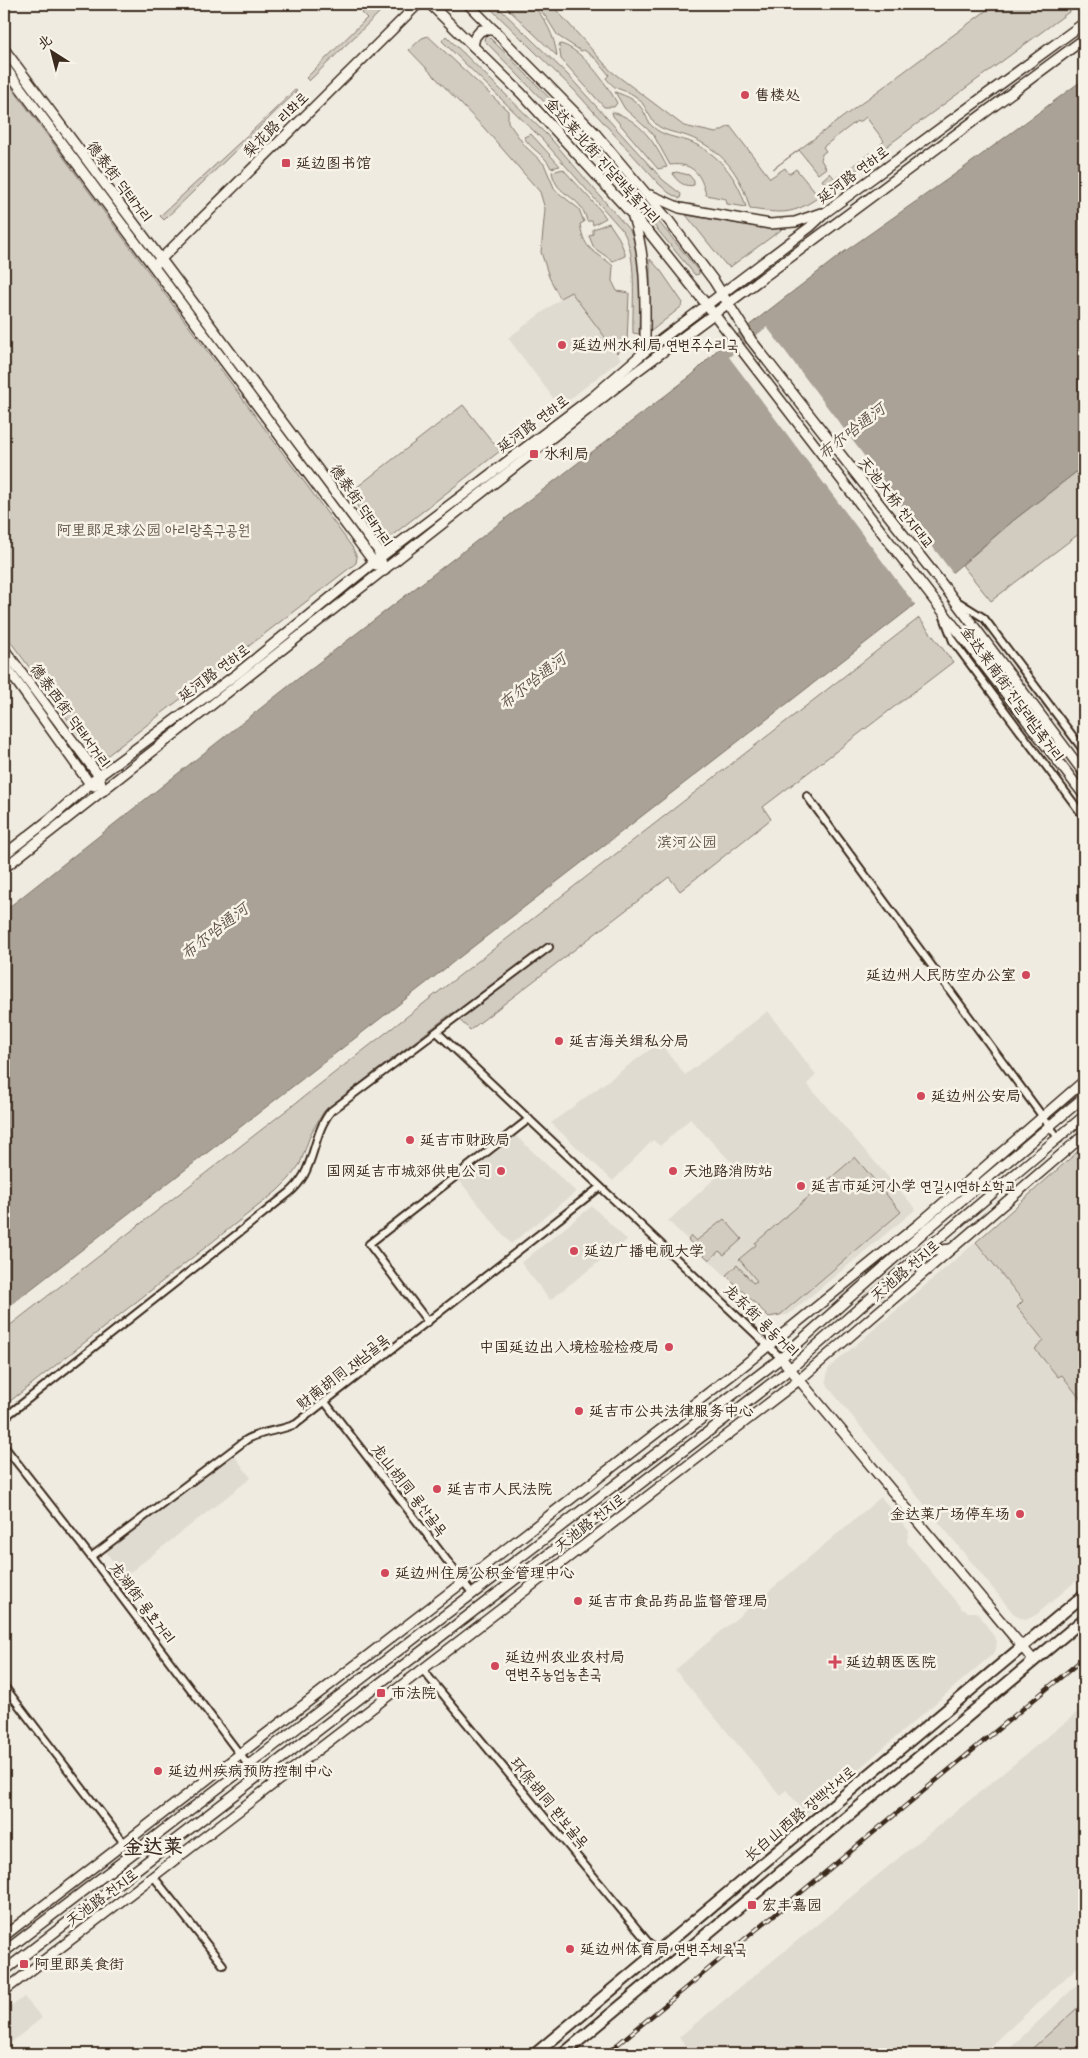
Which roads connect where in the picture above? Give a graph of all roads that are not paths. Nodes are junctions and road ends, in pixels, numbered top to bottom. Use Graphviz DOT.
graph roads {
  1 [pos="418,4"];
  2 [pos="430,4"];
  3 [pos="468,4"];
  4 [pos="1084,22"];
  5 [pos="494,30"];
  6 [pos="1084,38"];
  7 [pos="473,46"];
  8 [pos="4,49"];
  9 [pos="4,66"];
  10 [pos="647,194"];
  11 [pos="631,212"];
  12 [pos="826,212"];
  13 [pos="156,263"];
  14 [pos="722,294"];
  15 [pos="728,304"];
  16 [pos="707,305"];
  17 [pos="714,314"];
  18 [pos="751,340"];
  19 [pos="740,348"];
  20 [pos="642,354"];
  21 [pos="381,557"];
  22 [pos="373,563"];
  23 [pos="384,571"];
  24 [pos="946,589"];
  25 [pos="952,598"];
  26 [pos="933,599"];
  27 [pos="941,608"];
  28 [pos="4,649"];
  29 [pos="4,664"];
  30 [pos="1084,751"];
  31 [pos="1084,773"];
  32 [pos="99,776"];
  33 [pos="90,784"];
  34 [pos="103,791"];
  35 [pos="807,796"];
  36 [pos="1084,796"];
  37 [pos="1084,817"];
  38 [pos="4,855"];
  39 [pos="4,868"];
  40 [pos="549,947"];
  41 [pos="437,1032"];
  42 [pos="1084,1081"];
  43 [pos="1084,1097"];
  44 [pos="1043,1116"];
  45 [pos="1084,1116"];
  46 [pos="529,1119"];
  47 [pos="1051,1127"];
  48 [pos="1084,1135"];
  49 [pos="1059,1139"];
  50 [pos="600,1187"];
  51 [pos="952,1249"];
  52 [pos="923,1252"];
  53 [pos="428,1322"];
  54 [pos="767,1345"];
  55 [pos="781,1358"];
  56 [pos="790,1368"];
  57 [pos="799,1380"];
  58 [pos="325,1402"];
  59 [pos="4,1418"];
  60 [pos="4,1446"];
  61 [pos="91,1557"];
  62 [pos="464,1582"];
  63 [pos="472,1593"];
  64 [pos="1084,1595"];
  65 [pos="1084,1619"];
  66 [pos="1022,1648"];
  67 [pos="1034,1661"];
  68 [pos="422,1669"];
  69 [pos="4,1686"];
  70 [pos="240,1754"];
  71 [pos="248,1765"];
  72 [pos="257,1777"];
  73 [pos="124,1843"];
  74 [pos="153,1876"];
  75 [pos="4,1936"];
  76 [pos="4,1952"];
  77 [pos="657,1953"];
  78 [pos="222,1965"];
  79 [pos="4,1971"];
  80 [pos="4,1991"];
  81 [pos="535,2054"];
  82 [pos="563,2054"];
  1 -- 13 [label="main road, 梨花路 리화로"];
  2 -- 7 [label="main road, 金达莱北街 진달래북쪽거리"];
  3 -- 5 [label="main road, 金达莱北街 진달래북쪽거리"];
  4 -- 12 [label="main road, 延河路 연하로"];
  5 -- 7 [label="main road"];
  5 -- 10 [label="main road, 金达莱北街 진달래북쪽거리"];
  6 -- 15 [label="main road, 延河路 연하로"];
  7 -- 11 [label="main road, 金达莱北街 진달래북쪽거리"];
  8 -- 13 [label="main road, 德泰街 덕태거리"];
  9 -- 13 [label="main road, 德泰街 덕태거리"];
  10 -- 12 [label="main road"];
  10 -- 14 [label="main road, 金达莱北街 진달래북쪽거리"];
  11 -- 16 [label="main road, 金达莱北街 진달래북쪽거리"];
  11 -- 20 [label="main road"];
  12 -- 14 [label="main road, 延河路 연하로"];
  13 -- 21 [label="main road, 德泰街 덕태거리"];
  13 -- 22 [label="main road, 德泰街 덕태거리"];
  14 -- 15 [label="main road, 金达莱北街 진달래북쪽거리"];
  14 -- 16 [label="main road, 延河路 연하로"];
  15 -- 17 [label="main road, 延河路 연하로"];
  15 -- 18 [label="main road, 金达莱北街 진달래북쪽거리"];
  16 -- 17 [label="main road, 金达莱北街 진달래북쪽거리"];
  16 -- 20 [label="main road, 延河路 연하로"];
  17 -- 19 [label="main road, 金达莱北街 진달래북쪽거리"];
  17 -- 23 [label="main road, 延河路 연하로"];
  18 -- 24 [label="main road, 天池大桥 천지대교"];
  19 -- 26 [label="main road, 天池大桥 천지대교"];
  20 -- 21 [label="main road, 延河路 연하로"];
  21 -- 22 [label="main road, 延河路 연하로"];
  21 -- 23 [label="main road, 德泰街 덕태거리"];
  22 -- 23 [label="main road, 德泰街 덕태거리"];
  22 -- 32 [label="main road, 延河路 연하로"];
  23 -- 34 [label="main road, 延河路 연하로"];
  24 -- 25 [label="main road, 金达莱南街 진달래남쪽거리"];
  25 -- 30 [label="street, 金达莱南街 진달래남쪽거리"];
  25 -- 31 [label="main road, 金达莱南街 진달래남쪽거리"];
  26 -- 27 [label="main road, 金达莱南街 진달래남쪽거리"];
  27 -- 36 [label="main road, 金达莱南街 진달래남쪽거리"];
  27 -- 37 [label="street, 金达莱南街 진달래남쪽거리"];
  28 -- 32 [label="main road, 德泰西街 덕태서거리"];
  29 -- 33 [label="main road, 德泰西街 덕태서거리"];
  32 -- 33 [label="main road, 延河路 연하로"];
  32 -- 34 [label="main road, 德泰西街 덕태서거리"];
  33 -- 34 [label="main road, 德泰西街 덕태서거리"];
  33 -- 38 [label="main road, 延河路 연하로"];
  34 -- 39 [label="main road, 延河路 연하로"];
  35 -- 44 [label="street"];
  40 -- 41 [label="street"];
  41 -- 46 [label="street, 龙东街 룡동거리"];
  41 -- 59 [label="street"];
  42 -- 44 [label="main road, 天池路 천지로"];
  43 -- 47 [label="main road, 天池路 천지로"];
  44 -- 47 [label="street"];
  44 -- 54 [label="main road, 天池路 천지로"];
  45 -- 49 [label="main road, 天池路 천지로"];
  46 -- 50 [label="street, 龙东街 룡동거리"];
  46 -- 53 [label="street"];
  47 -- 49 [label="street"];
  47 -- 55 [label="main road, 天池路 천지로"];
  48 -- 51 [label="main road, 天池路 천지로"];
  49 -- 52 [label="main road, 天池路 천지로"];
  50 -- 53 [label="street, 财南胡同 재남골목"];
  50 -- 54 [label="street, 龙东街 룡동거리"];
  51 -- 52 [label="main road"];
  51 -- 57 [label="main road, 天池路 천지로"];
  52 -- 56 [label="main road, 天池路 천지로"];
  53 -- 58 [label="street, 财南胡同 재남골목"];
  54 -- 55 [label="street, 龙东街 룡동거리"];
  54 -- 62 [label="main road, 天池路 천지로"];
  55 -- 56 [label="main road, 龙东街 룡동거리"];
  55 -- 63 [label="main road, 天池路 천지로"];
  56 -- 57 [label="main road, 龙东街 룡동거리"];
  56 -- 72 [label="main road, 天池路 천지로"];
  57 -- 66 [label="main road, 龙东街 룡동거리"];
  57 -- 68 [label="main road, 天池路 천지로"];
  58 -- 61 [label="street, 财南胡同 재남골목"];
  58 -- 62 [label="street, 龙山胡同 룡산골목"];
  60 -- 61 [label="street, 龙湖街 룡호거리"];
  61 -- 70 [label="street, 龙湖街 룡호거리"];
  62 -- 63 [label="street, 龙山胡同 룡산골목"];
  62 -- 70 [label="main road, 天池路 천지로"];
  63 -- 71 [label="main road, 天池路 천지로"];
  64 -- 66 [label="main road, 长白山西路 장백산서로"];
  65 -- 67 [label="main road"];
  66 -- 67 [label="main road, 龙东街 룡동거리"];
  66 -- 77 [label="main road, 长白山西路 장백산서로"];
  67 -- 82 [label="main road"];
  68 -- 74 [label="main road, 天池路 천지로"];
  68 -- 77 [label="street, 环保胡同 환보골목"];
  69 -- 73 [label="street"];
  70 -- 71 [label="street, 龙湖街 룡호거리"];
  70 -- 73 [label="main road, 天池路 천지로"];
  71 -- 72 [label="street, 龙湖街 룡호거리"];
  71 -- 76 [label="main road, 天池路 천지로"];
  72 -- 79 [label="main road, 天池路 천지로"];
  73 -- 75 [label="main road, 天池路 천지로"];
  74 -- 78 [label="street"];
  74 -- 80 [label="main road, 天池路 천지로"];
  77 -- 81 [label="main road, 长白山西路 장백산서로"];
}
